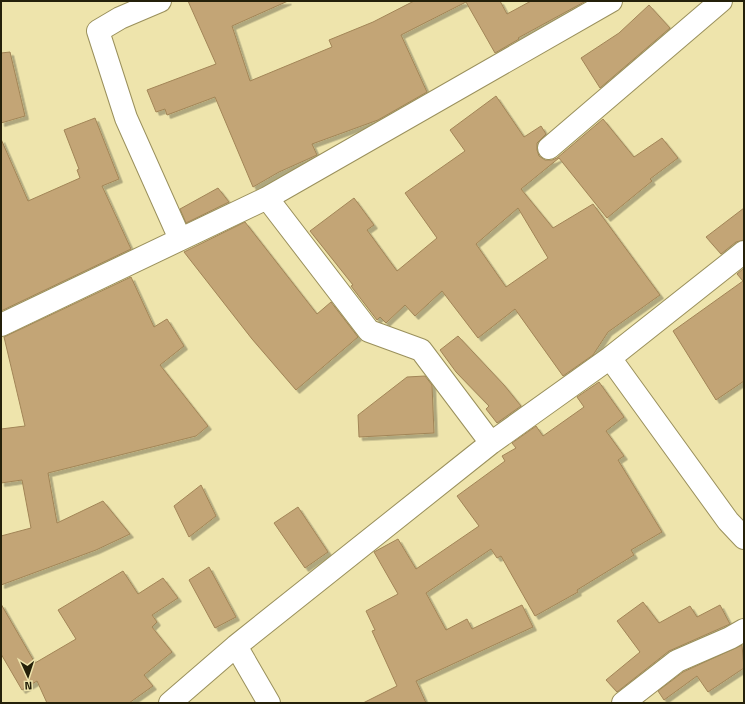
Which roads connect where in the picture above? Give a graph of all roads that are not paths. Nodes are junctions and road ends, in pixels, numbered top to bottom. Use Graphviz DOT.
graph roads {
  1 [pos="160,1"];
  2 [pos="611,1"];
  3 [pos="721,1"];
  4 [pos="549,148"];
  5 [pos="267,198"];
  6 [pos="180,239"];
  7 [pos="744,252"];
  8 [pos="1,325"];
  9 [pos="610,358"];
  10 [pos="491,443"];
  11 [pos="744,538"];
  12 [pos="744,630"];
  13 [pos="236,646"];
  14 [pos="170,703"];
  15 [pos="269,703"];
  16 [pos="623,703"];
  1 -- 6 [label="street"];
  2 -- 5 [label="street"];
  3 -- 4 [label="street"];
  5 -- 6 [label="street"];
  5 -- 10 [label="street"];
  6 -- 8 [label="street"];
  7 -- 9 [label="street"];
  9 -- 10 [label="street"];
  9 -- 11 [label="street"];
  10 -- 13 [label="street"];
  12 -- 16 [label="street"];
  13 -- 14 [label="street"];
  13 -- 15 [label="street"];
}
